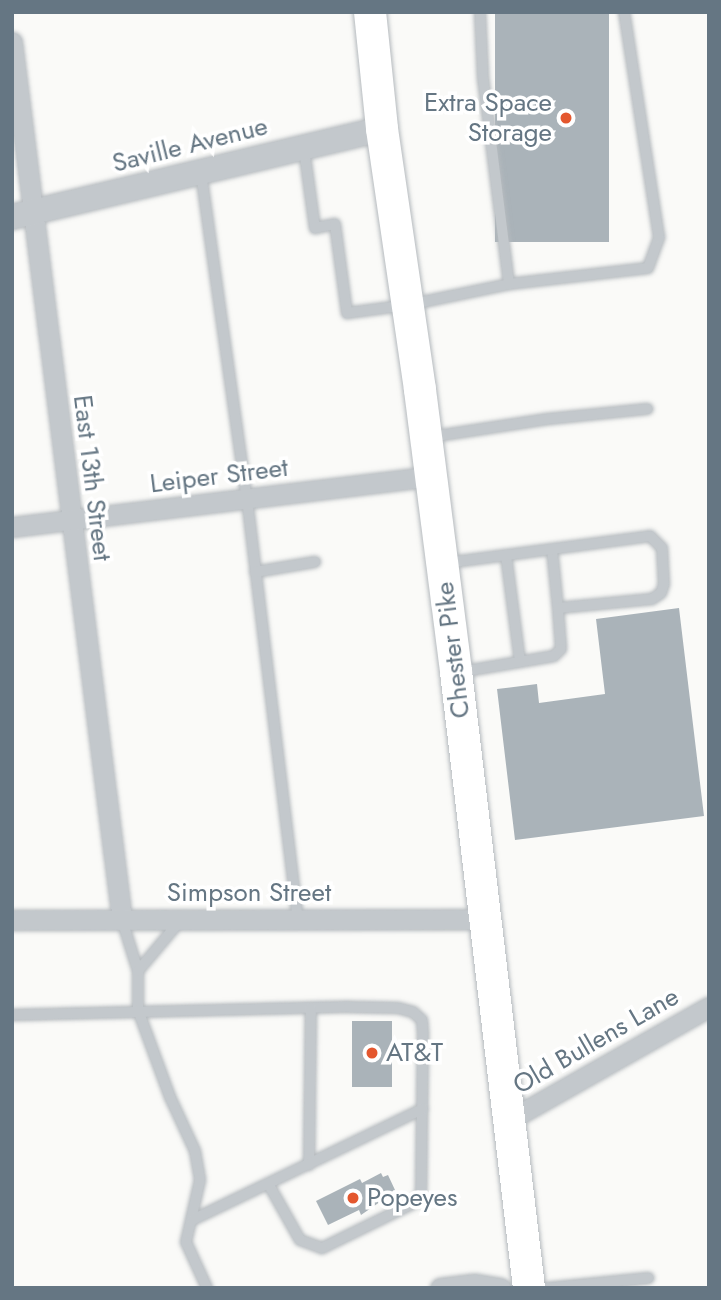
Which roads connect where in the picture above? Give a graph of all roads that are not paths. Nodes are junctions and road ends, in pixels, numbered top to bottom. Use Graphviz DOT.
graph roads {
  1 [pos="370,12"];
  2 [pos="480,12"];
  3 [pos="624,12"];
  4 [pos="12,42"];
  5 [pos="382,129"];
  6 [pos="304,148"];
  7 [pos="201,173"];
  8 [pos="22,215"];
  9 [pos="509,284"];
  10 [pos="408,305"];
  11 [pos="647,409"];
  12 [pos="426,438"];
  13 [pos="431,476"];
  14 [pos="247,499"];
  15 [pos="71,520"];
  16 [pos="12,527"];
  17 [pos="552,549"];
  18 [pos="506,555"];
  19 [pos="316,562"];
  20 [pos="442,564"];
  21 [pos="255,572"];
  22 [pos="558,608"];
  23 [pos="520,662"];
  24 [pos="456,672"];
  25 [pos="298,919"];
  26 [pos="485,919"];
  27 [pos="12,920"];
  28 [pos="122,920"];
  29 [pos="182,920"];
  30 [pos="138,971"];
  31 [pos="709,1007"];
  32 [pos="311,1008"];
  33 [pos="138,1010"];
  34 [pos="12,1015"];
  35 [pos="423,1109"];
  36 [pos="509,1121"];
  37 [pos="309,1165"];
  38 [pos="270,1185"];
  39 [pos="192,1220"];
  40 [pos="649,1278"];
  41 [pos="207,1288"];
  42 [pos="440,1288"];
  43 [pos="501,1288"];
  44 [pos="529,1288"];
  45 [pos="548,1288"];
  1 -- 5 [label="main road, Chester Pike"];
  2 -- 9 [label="lane"];
  3 -- 9 [label="lane"];
  4 -- 8 [label="street, East 13th Street"];
  5 -- 6 [label="street, Saville Avenue"];
  5 -- 10 [label="main road, Chester Pike"];
  6 -- 7 [label="street, Saville Avenue"];
  6 -- 10 [label="lane"];
  7 -- 8 [label="street, Saville Avenue"];
  7 -- 14 [label="lane"];
  8 -- 15 [label="street, East 13th Street"];
  9 -- 10 [label="lane"];
  10 -- 12 [label="main road, Chester Pike"];
  11 -- 12 [label="lane"];
  12 -- 13 [label="main road, Chester Pike"];
  13 -- 14 [label="street, Leiper Street"];
  13 -- 20 [label="main road, Chester Pike"];
  14 -- 15 [label="street, Leiper Street"];
  14 -- 21 [label="lane"];
  15 -- 16 [label="street, Leiper Street"];
  15 -- 28 [label="street, East 13th Street"];
  17 -- 18 [label="lane"];
  17 -- 22 [label="lane"];
  17 -- 22 [label="lane"];
  18 -- 20 [label="lane"];
  18 -- 23 [label="lane"];
  19 -- 21 [label="lane"];
  20 -- 24 [label="main road, Chester Pike"];
  21 -- 25 [label="lane"];
  22 -- 23 [label="lane"];
  23 -- 24 [label="lane"];
  24 -- 26 [label="main road, Chester Pike"];
  25 -- 26 [label="street, Simpson Street"];
  25 -- 29 [label="street, Simpson Street"];
  26 -- 36 [label="main road, Chester Pike"];
  27 -- 28 [label="street, Simpson Street"];
  28 -- 29 [label="street, Simpson Street"];
  28 -- 30 [label="lane"];
  29 -- 30 [label="lane"];
  30 -- 33 [label="lane"];
  31 -- 36 [label="street, Old Bullens Lane"];
  32 -- 33 [label="lane"];
  32 -- 35 [label="lane"];
  32 -- 37 [label="lane"];
  33 -- 34 [label="lane"];
  33 -- 39 [label="lane"];
  35 -- 37 [label="lane"];
  35 -- 38 [label="lane"];
  36 -- 44 [label="main road, Chester Pike"];
  37 -- 38 [label="lane"];
  38 -- 39 [label="lane"];
  39 -- 41 [label="lane"];
  40 -- 45 [label="lane"];
  42 -- 43 [label="street"];
}
